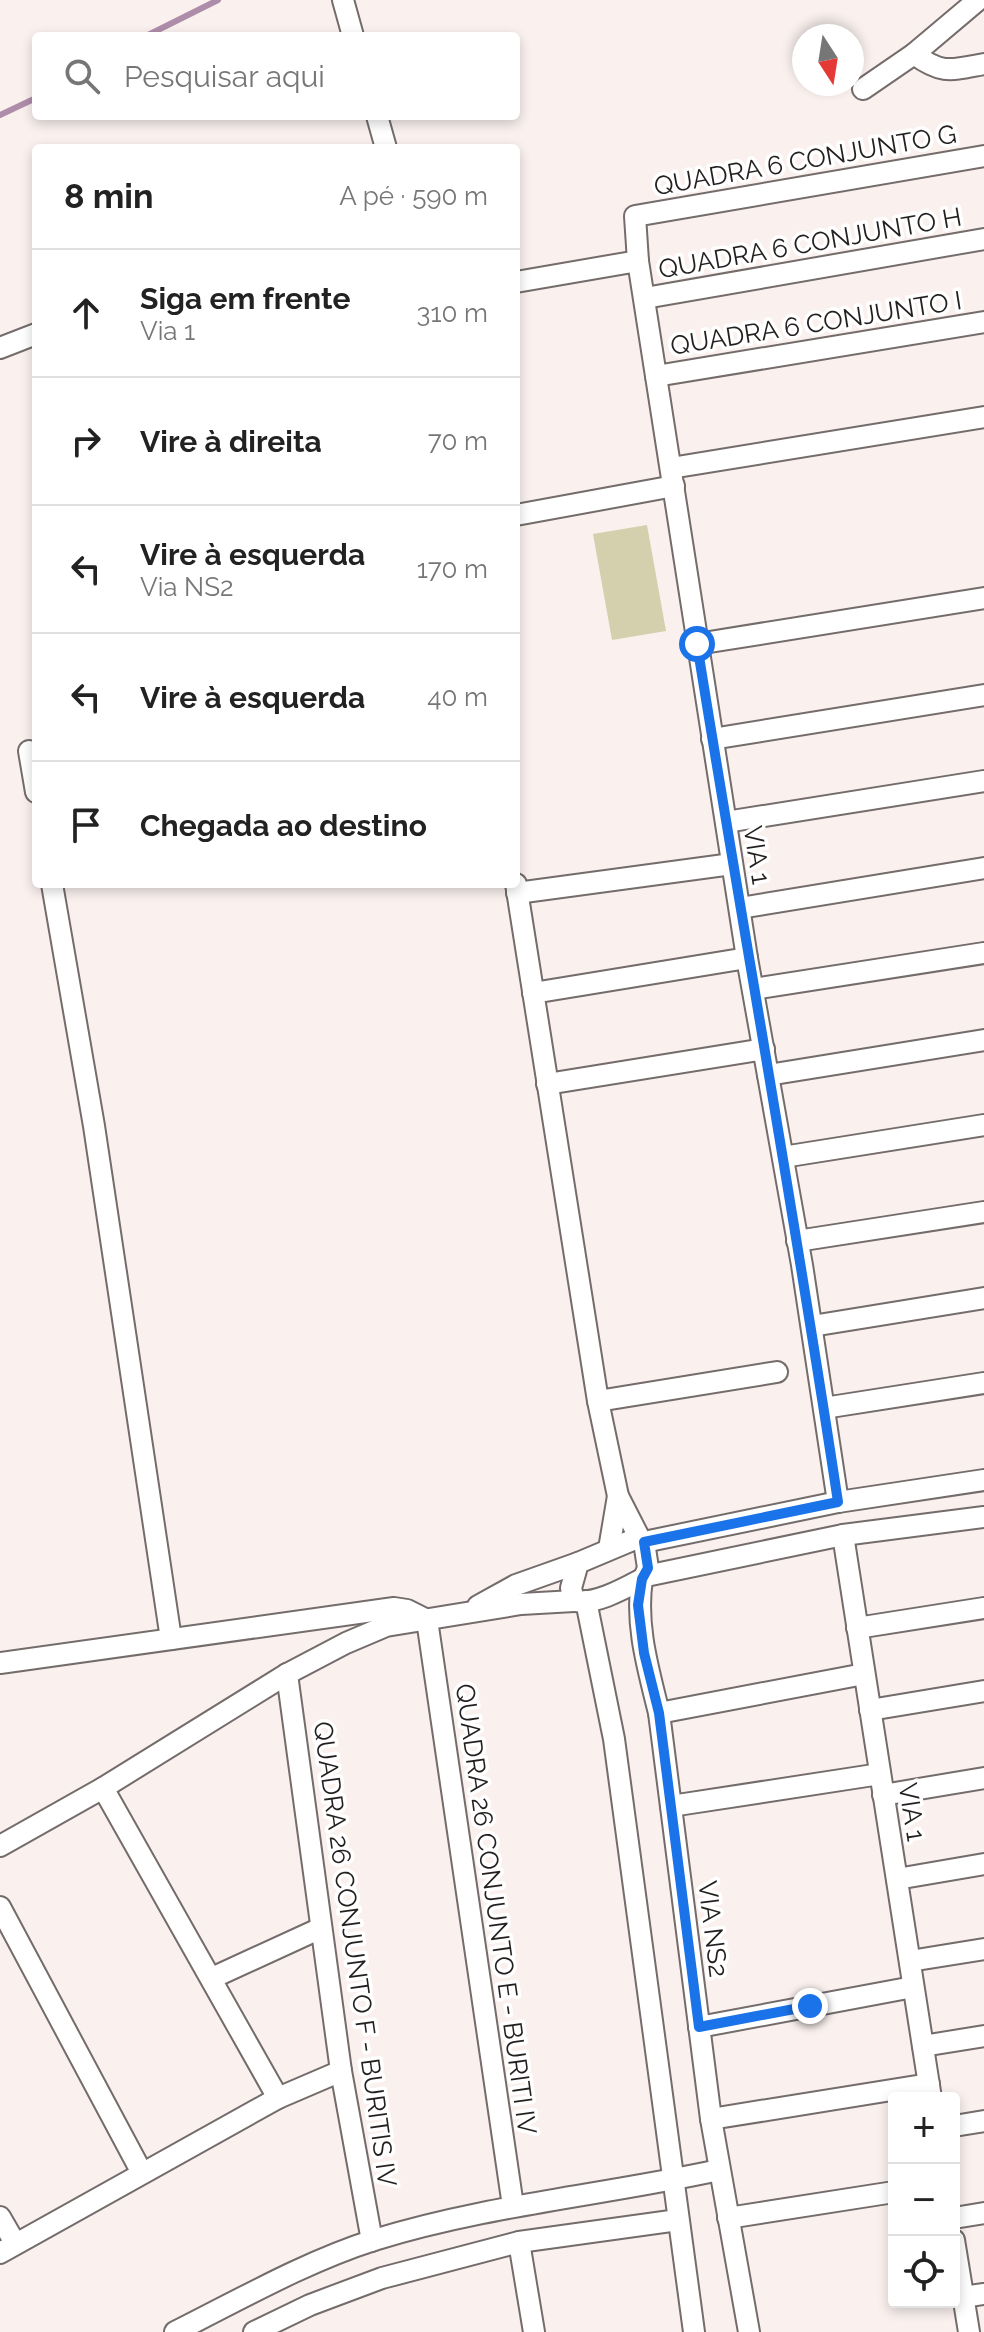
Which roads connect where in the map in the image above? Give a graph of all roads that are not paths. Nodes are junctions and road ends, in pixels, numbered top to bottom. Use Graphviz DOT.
graph roads {
  1 [pos="343,0"];
  2 [pos="978,0"];
  3 [pos="352,32"];
  4 [pos="914,54"];
  5 [pos="984,64"];
  6 [pos="864,88"];
  7 [pos="378,120"];
  8 [pos="385,144"];
  9 [pos="984,156"];
  10 [pos="635,216"];
  11 [pos="984,239"];
  12 [pos="638,261"];
  13 [pos="520,281"];
  14 [pos="645,298"];
  15 [pos="984,322"];
  16 [pos="32,336"];
  17 [pos="0,348"];
  18 [pos="656,376"];
  19 [pos="984,417"];
  20 [pos="672,477"];
  21 [pos="520,514"];
  22 [pos="984,598"];
  23 [pos="697,644"];
  24 [pos="984,695"];
  25 [pos="712,739"];
  26 [pos="29,751"];
  27 [pos="32,769"];
  28 [pos="984,781"];
  29 [pos="726,822"];
  30 [pos="732,864"];
  31 [pos="984,868"];
  32 [pos="53,888"];
  33 [pos="517,888"];
  34 [pos="520,888"];
  35 [pos="740,908"];
  36 [pos="984,953"];
  37 [pos="747,958"];
  38 [pos="753,989"];
  39 [pos="533,993"];
  40 [pos="984,1040"];
  41 [pos="764,1049"];
  42 [pos="768,1075"];
  43 [pos="547,1084"];
  44 [pos="984,1125"];
  45 [pos="783,1157"];
  46 [pos="984,1212"];
  47 [pos="797,1241"];
  48 [pos="984,1298"];
  49 [pos="812,1326"];
  50 [pos="777,1372"];
  51 [pos="984,1383"];
  52 [pos="598,1401"];
  53 [pos="824,1408"];
  54 [pos="984,1480"];
  55 [pos="618,1496"];
  56 [pos="838,1502"];
  57 [pos="984,1517"];
  58 [pos="843,1535"];
  59 [pos="642,1541"];
  60 [pos="609,1549"];
  61 [pos="578,1563"];
  62 [pos="644,1577"];
  63 [pos="580,1601"];
  64 [pos="984,1608"];
  65 [pos="460,1616"];
  66 [pos="427,1620"];
  67 [pos="857,1628"];
  68 [pos="171,1639"];
  69 [pos="0,1663"];
  70 [pos="287,1674"];
  71 [pos="864,1674"];
  72 [pos="984,1691"];
  73 [pos="870,1710"];
  74 [pos="659,1713"];
  75 [pos="880,1774"];
  76 [pos="984,1778"];
  77 [pos="103,1788"];
  78 [pos="883,1795"];
  79 [pos="671,1806"];
  80 [pos="0,1846"];
  81 [pos="984,1864"];
  82 [pos="897,1879"];
  83 [pos="0,1907"];
  84 [pos="321,1928"];
  85 [pos="984,1949"];
  86 [pos="910,1961"];
  87 [pos="212,1978"];
  88 [pos="913,1987"];
  89 [pos="699,2027"];
  90 [pos="984,2036"];
  91 [pos="923,2046"];
  92 [pos="341,2071"];
  93 [pos="930,2091"];
  94 [pos="278,2098"];
  95 [pos="711,2119"];
  96 [pos="984,2121"];
  97 [pos="960,2125"];
  98 [pos="719,2170"];
  99 [pos="142,2173"];
  100 [pos="672,2180"];
  101 [pos="888,2193"];
  102 [pos="513,2206"];
  103 [pos="984,2213"];
  104 [pos="0,2217"];
  105 [pos="960,2217"];
  106 [pos="728,2218"];
  107 [pos="678,2220"];
  108 [pos="372,2241"];
  109 [pos="519,2242"];
  110 [pos="7,2248"];
  111 [pos="960,2278"];
  112 [pos="984,2294"];
  113 [pos="963,2297"];
  114 [pos="175,2332"];
  115 [pos="254,2332"];
  116 [pos="534,2332"];
  117 [pos="694,2332"];
  118 [pos="749,2332"];
  119 [pos="969,2332"];
  1 -- 3 [label="street"];
  2 -- 4 [label="street"];
  4 -- 5 [label="street"];
  4 -- 6 [label="street"];
  7 -- 8 [label="street"];
  9 -- 10 [label="street, QUADRA 6 CONJUNTO G"];
  10 -- 12 [label="street, VIA 1"];
  11 -- 14 [label="street, QUADRA 6 CONJUNTO H"];
  12 -- 13 [label="street"];
  12 -- 14 [label="street, VIA 1"];
  14 -- 18 [label="street, VIA 1"];
  15 -- 18 [label="street, QUADRA 6 CONJUNTO I"];
  16 -- 17 [label="street"];
  18 -- 20 [label="street, VIA 1"];
  19 -- 20 [label="street"];
  20 -- 21 [label="street"];
  20 -- 23 [label="street, VIA 1"];
  22 -- 23 [label="street"];
  23 -- 25 [label="street, VIA 1"];
  24 -- 25 [label="street"];
  25 -- 29 [label="street, VIA 1"];
  26 -- 27 [label="street"];
  28 -- 29 [label="street"];
  29 -- 30 [label="street, VIA 1"];
  30 -- 34 [label="street"];
  30 -- 35 [label="street, VIA 1"];
  31 -- 35 [label="street"];
  32 -- 68 [label="street"];
  33 -- 39 [label="street"];
  35 -- 37 [label="street, VIA 1"];
  36 -- 38 [label="street"];
  37 -- 38 [label="street, VIA 1"];
  37 -- 39 [label="street"];
  38 -- 41 [label="street, VIA 1"];
  39 -- 43 [label="street"];
  40 -- 42 [label="street"];
  41 -- 42 [label="street, VIA 1"];
  41 -- 43 [label="street"];
  42 -- 45 [label="street, VIA 1"];
  43 -- 52 [label="street"];
  44 -- 45 [label="street"];
  45 -- 47 [label="street, VIA 1"];
  46 -- 47 [label="street"];
  47 -- 49 [label="street, VIA 1"];
  48 -- 49 [label="street"];
  49 -- 53 [label="street, VIA 1"];
  50 -- 52 [label="street"];
  51 -- 53 [label="street"];
  52 -- 55 [label="street"];
  53 -- 56 [label="street, VIA 1"];
  54 -- 56 [label="street"];
  55 -- 59 [label="street"];
  55 -- 60 [label="street"];
  56 -- 59 [label="street"];
  57 -- 58 [label="street"];
  58 -- 62 [label="street"];
  58 -- 67 [label="street, VIA 1"];
  59 -- 60 [label="street"];
  59 -- 62 [label="street, VIA NS2"];
  60 -- 61 [label="street"];
  61 -- 63 [label="street"];
  61 -- 65 [label="street"];
  62 -- 63 [label="street"];
  62 -- 74 [label="street, VIA NS2"];
  63 -- 65 [label="street"];
  63 -- 100 [label="street"];
  64 -- 67 [label="street"];
  65 -- 66 [label="street"];
  66 -- 68 [label="street"];
  66 -- 70 [label="street"];
  66 -- 102 [label="street, QUADRA 26 CONJUNTO E - BURITI IV"];
  67 -- 71 [label="street, VIA 1"];
  68 -- 69 [label="street"];
  70 -- 77 [label="street"];
  70 -- 84 [label="street, QUADRA 26 CONJUNTO F - BURITIS IV"];
  71 -- 73 [label="street, VIA 1"];
  71 -- 74 [label="street"];
  72 -- 73 [label="street"];
  73 -- 75 [label="street, VIA 1"];
  74 -- 79 [label="street, VIA NS2"];
  75 -- 78 [label="street, VIA 1"];
  75 -- 79 [label="street"];
  76 -- 78 [label="street"];
  77 -- 80 [label="street"];
  77 -- 87 [label="street"];
  78 -- 82 [label="street, VIA 1"];
  79 -- 89 [label="street, VIA NS2"];
  81 -- 82 [label="street"];
  82 -- 86 [label="street, VIA 1"];
  83 -- 99 [label="street"];
  84 -- 87 [label="street"];
  84 -- 92 [label="street, QUADRA 26 CONJUNTO F - BURITIS IV"];
  85 -- 86 [label="street"];
  86 -- 88 [label="street, VIA 1"];
  87 -- 94 [label="street"];
  88 -- 89 [label="street"];
  88 -- 91 [label="street, VIA 1"];
  89 -- 95 [label="street, VIA NS2"];
  90 -- 91 [label="street"];
  91 -- 93 [label="street, VIA 1"];
  92 -- 94 [label="street"];
  92 -- 108 [label="street, QUADRA 26 CONJUNTO F - BURITIS IV"];
  93 -- 95 [label="street"];
  94 -- 99 [label="street"];
  95 -- 98 [label="street, VIA NS2"];
  96 -- 97 [label="street"];
  98 -- 100 [label="street"];
  98 -- 106 [label="street, VIA NS2"];
  99 -- 110 [label="street"];
  100 -- 102 [label="street"];
  100 -- 107 [label="street"];
  101 -- 106 [label="street"];
  102 -- 108 [label="street"];
  103 -- 105 [label="street"];
  104 -- 110 [label="street"];
  106 -- 118 [label="street, VIA NS2"];
  107 -- 109 [label="street"];
  107 -- 117 [label="street"];
  108 -- 114 [label="street"];
  109 -- 115 [label="street"];
  109 -- 116 [label="street"];
  111 -- 113 [label="street"];
  112 -- 113 [label="street"];
  113 -- 119 [label="street"];
}
